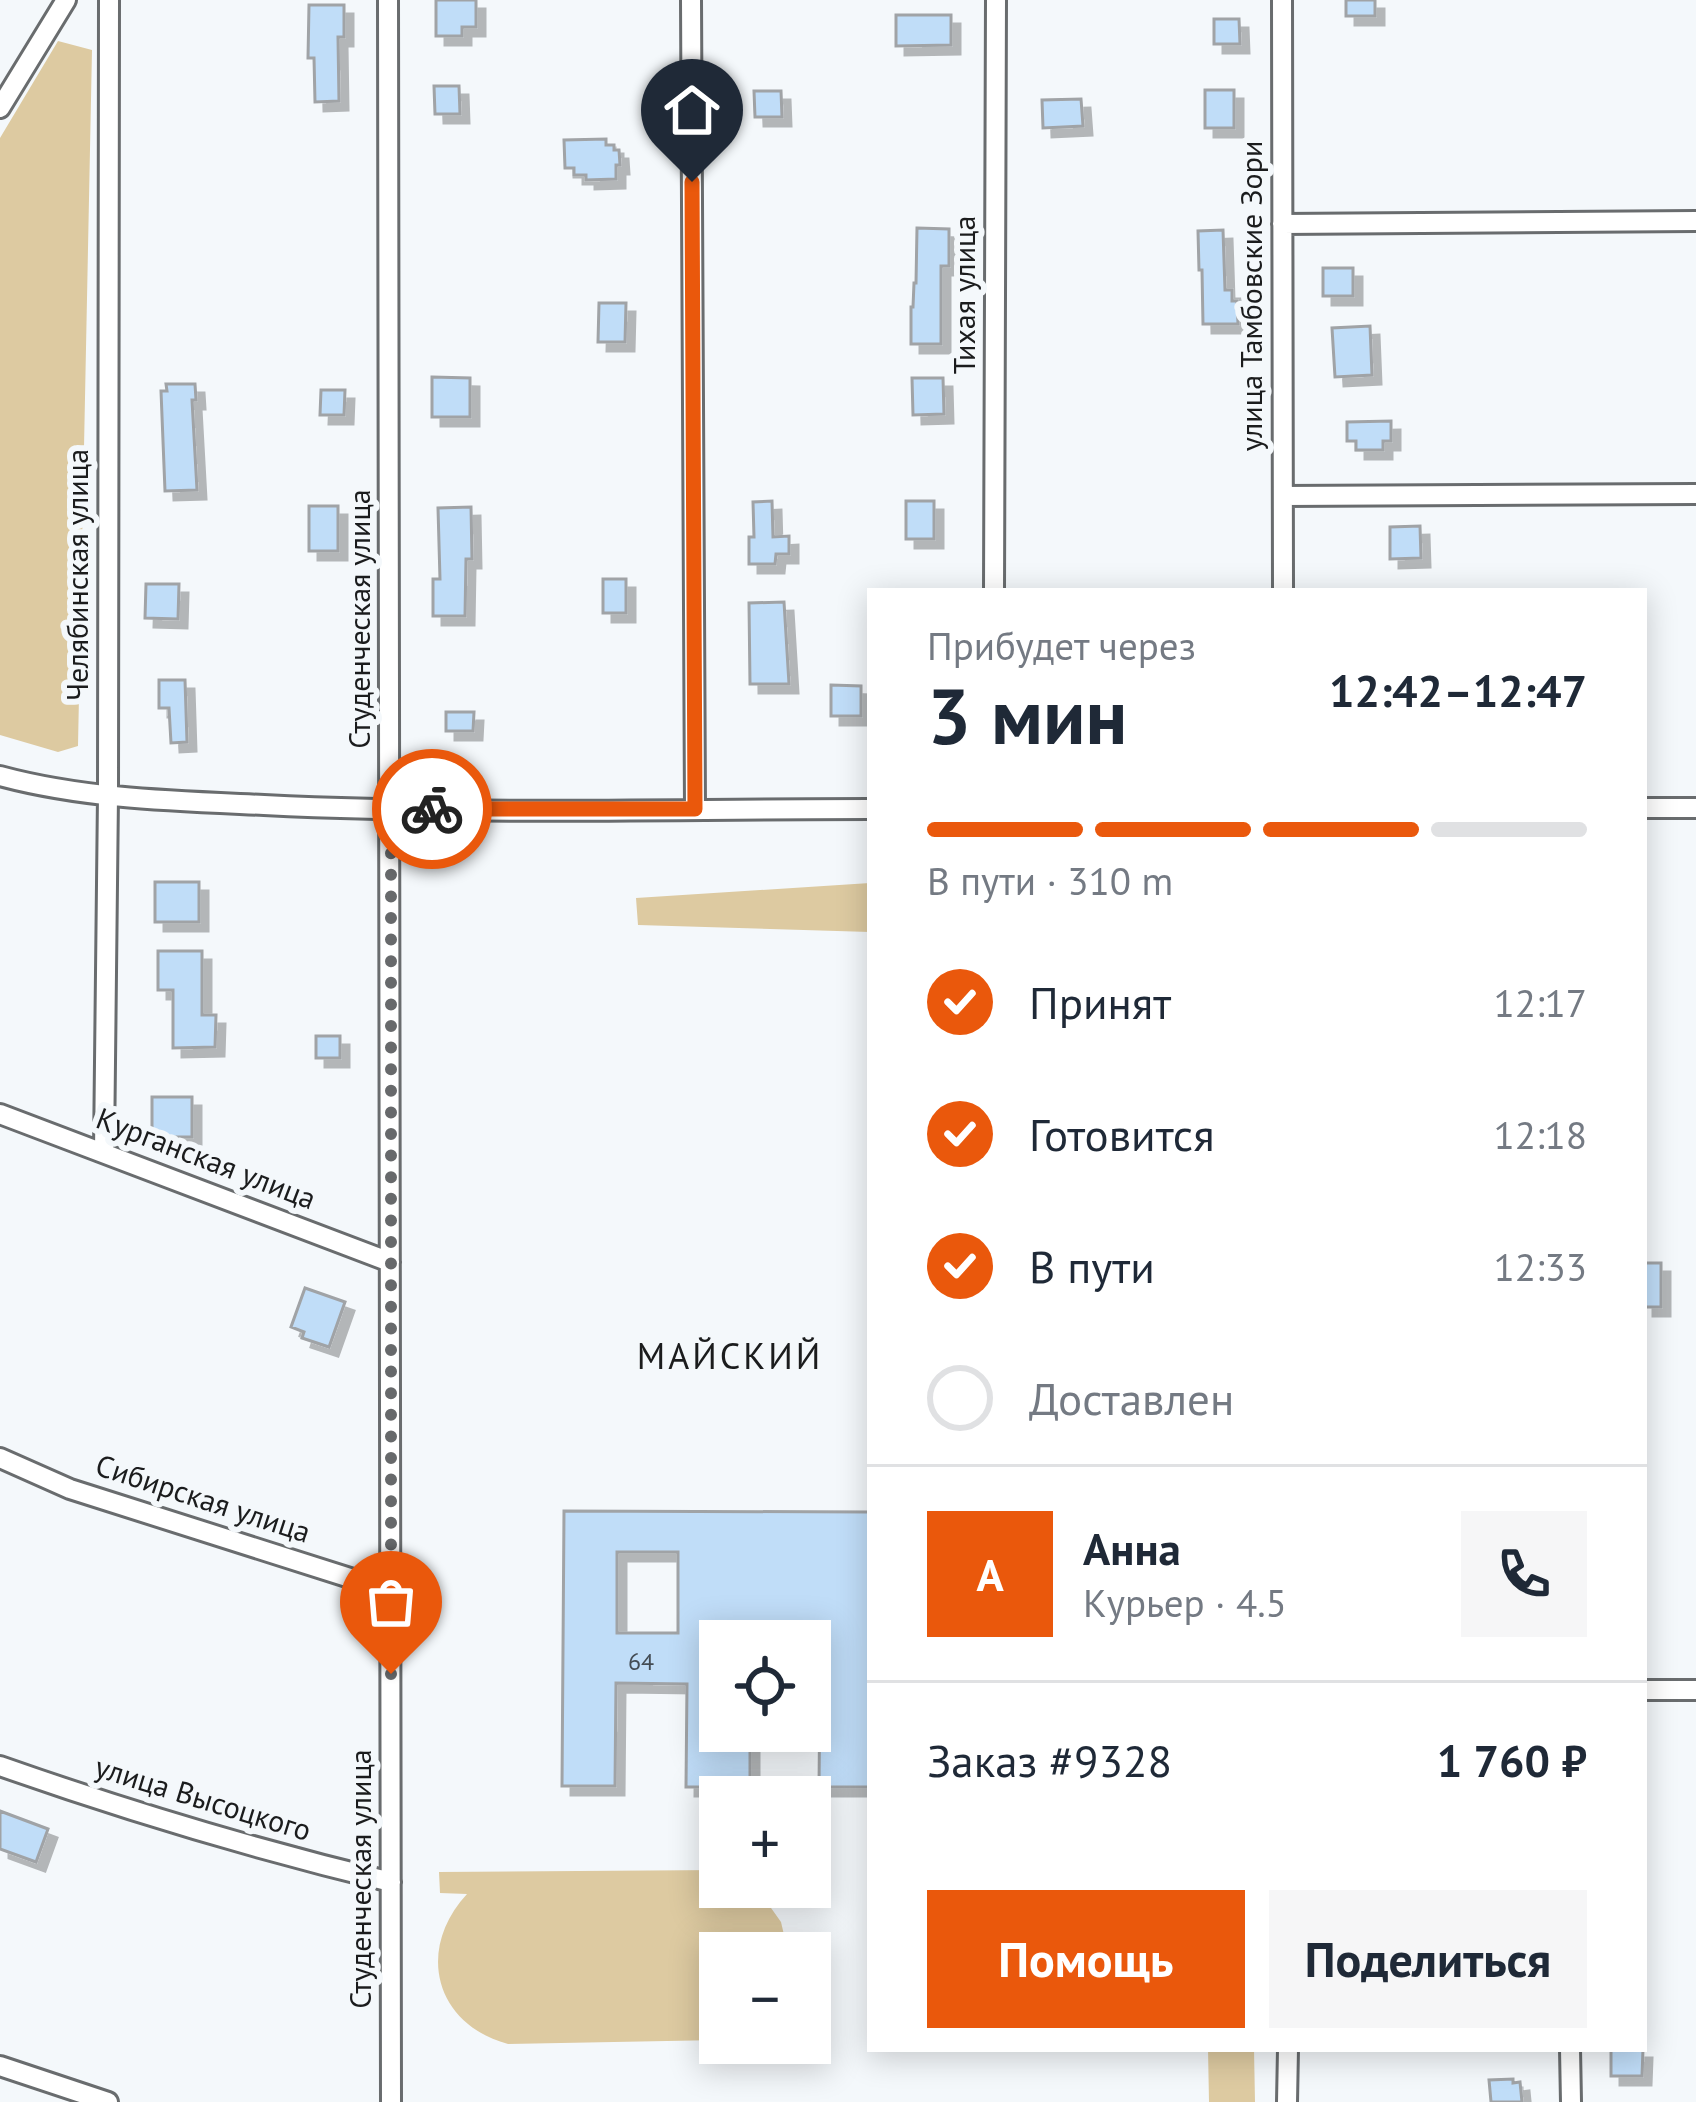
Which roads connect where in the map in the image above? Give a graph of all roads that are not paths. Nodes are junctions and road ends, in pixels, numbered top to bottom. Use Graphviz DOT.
graph roads {
  1 [pos="65,0"];
  2 [pos="109,0"];
  3 [pos="388,0"];
  4 [pos="691,0"];
  5 [pos="996,0"];
  6 [pos="1282,0"];
  7 [pos="0,108"];
  8 [pos="1696,221"];
  9 [pos="1282,224"];
  10 [pos="1696,494"];
  11 [pos="1282,496"];
  12 [pos="994,588"];
  13 [pos="1283,588"];
  14 [pos="0,776"];
  15 [pos="108,795"];
  16 [pos="1647,808"];
  17 [pos="1696,808"];
  18 [pos="695,809"];
  19 [pos="867,809"];
  20 [pos="391,810"];
  21 [pos="0,1114"];
  22 [pos="104,1151"];
  23 [pos="390,1262"];
  24 [pos="0,1459"];
  25 [pos="391,1591"];
  26 [pos="1647,1690"];
  27 [pos="1696,1690"];
  28 [pos="0,1766"];
  29 [pos="391,1882"];
  30 [pos="1288,2052"];
  31 [pos="1570,2052"];
  32 [pos="0,2066"];
  33 [pos="107,2102"];
  34 [pos="391,2102"];
  35 [pos="1287,2102"];
  36 [pos="1571,2102"];
  1 -- 7 [label="street"];
  2 -- 15 [label="street, Челябинская улица"];
  3 -- 20 [label="street, Студенческая улица"];
  4 -- 18 [label="street"];
  5 -- 12 [label="street, Тихая улица"];
  6 -- 9 [label="street, улица Тамбовские Зори"];
  8 -- 9 [label="street"];
  9 -- 11 [label="street, улица Тамбовские Зори"];
  10 -- 11 [label="street"];
  11 -- 13 [label="street, улица Тамбовские Зори"];
  14 -- 15 [label="street"];
  15 -- 20 [label="street"];
  15 -- 22 [label="street, Челябинская улица"];
  16 -- 17 [label="street"];
  18 -- 19 [label="street"];
  18 -- 20 [label="street"];
  20 -- 23 [label="street, Студенческая улица"];
  21 -- 22 [label="street, Курганская улица"];
  22 -- 23 [label="street, Курганская улица"];
  23 -- 25 [label="street, Студенческая улица"];
  24 -- 25 [label="street, Сибирская улица"];
  25 -- 29 [label="street, Студенческая улица"];
  26 -- 27 [label="street"];
  28 -- 29 [label="street, улица Высоцкого"];
  29 -- 34 [label="street, Студенческая улица"];
  30 -- 35 [label="street"];
  31 -- 36 [label="street"];
  32 -- 33 [label="street"];
}
